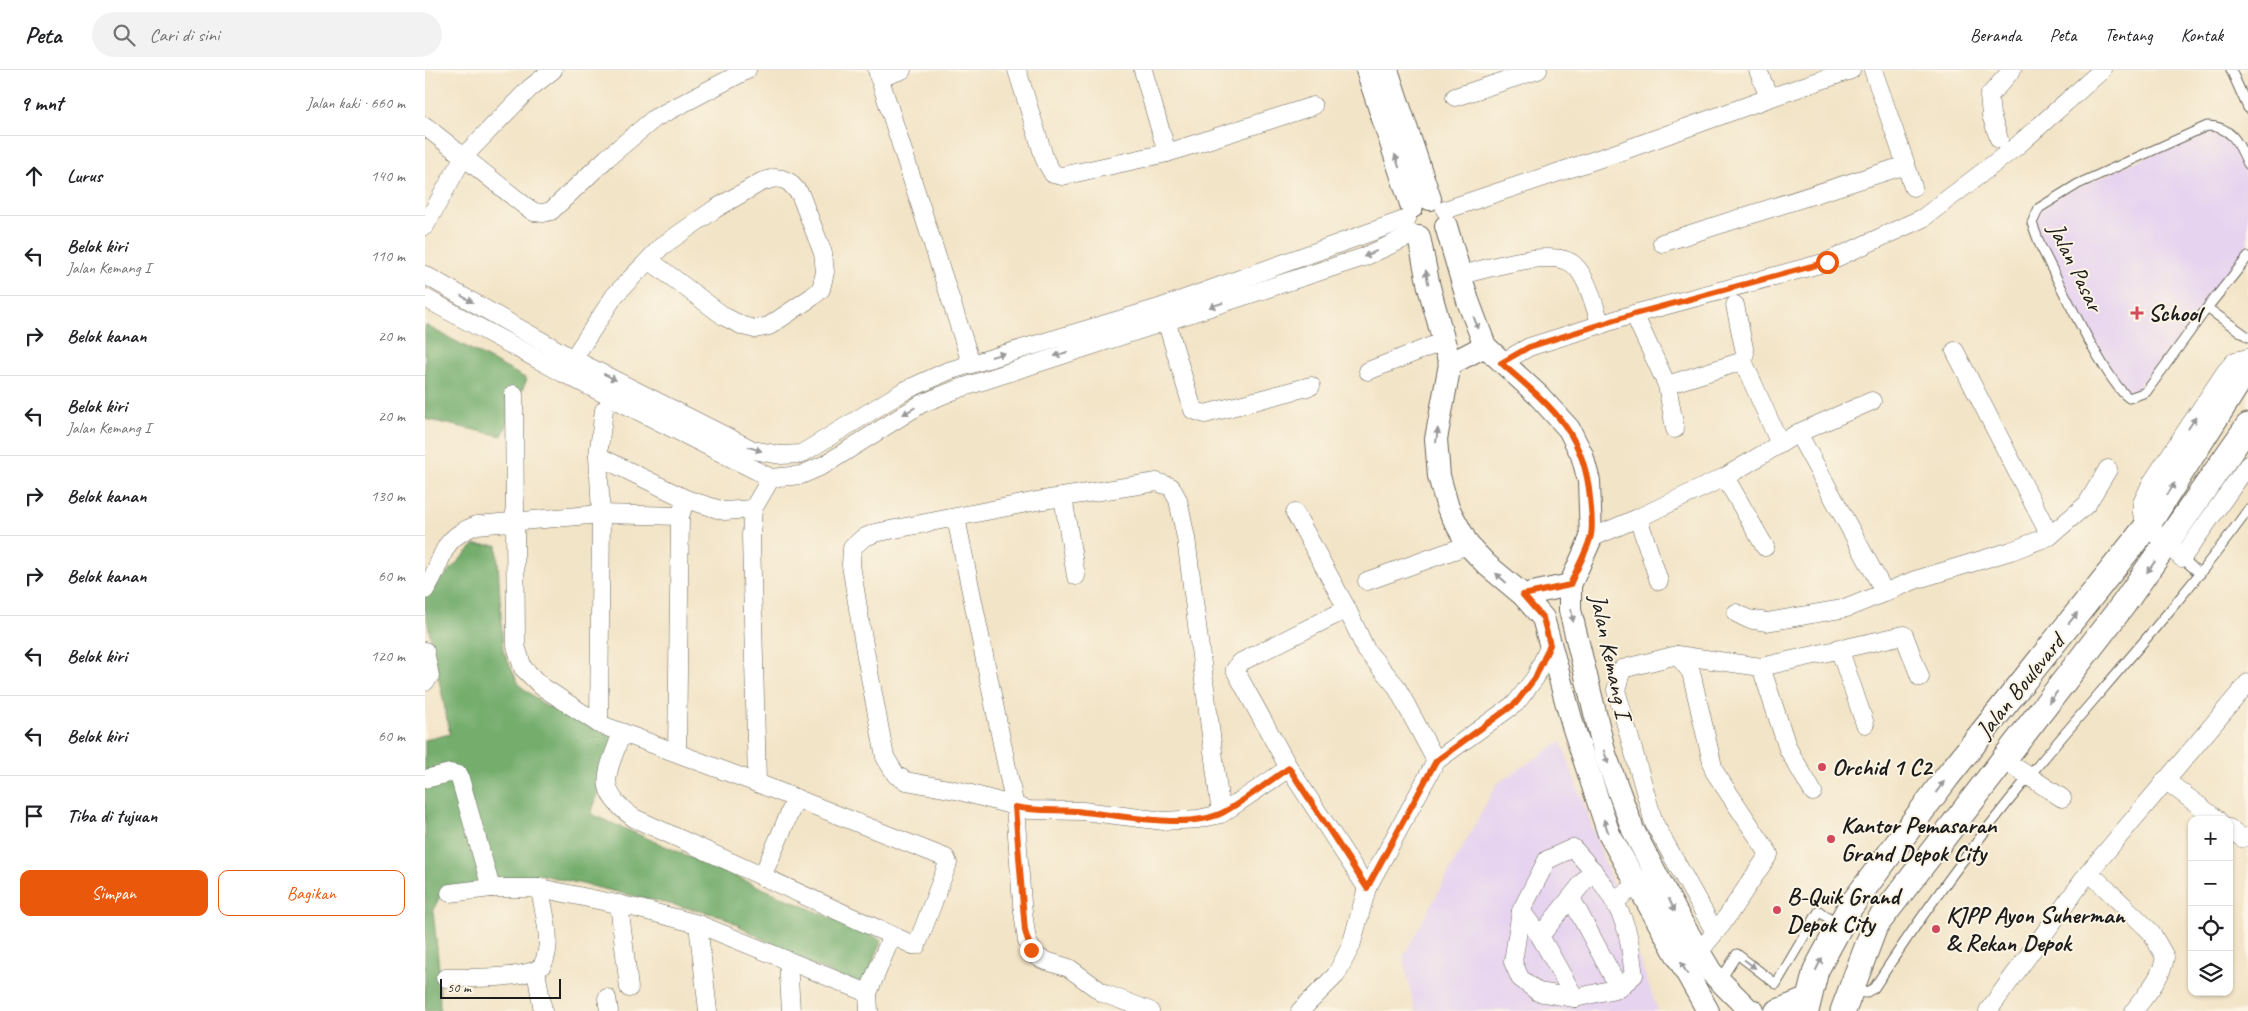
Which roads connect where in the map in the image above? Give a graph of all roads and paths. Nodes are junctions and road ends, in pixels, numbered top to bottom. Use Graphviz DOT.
graph roads {
  1 [pos="553,70"];
  2 [pos="747,70"];
  3 [pos="902,70"];
  4 [pos="1017,70"];
  5 [pos="1143,70"];
  6 [pos="1367,70"];
  7 [pos="1387,70"];
  8 [pos="1538,70"];
  9 [pos="1758,70"];
  10 [pos="1851,70"];
  11 [pos="1873,70"];
  12 [pos="2012,70"];
  13 [pos="2102,70"];
  14 [pos="2231,70"];
  15 [pos="878,74"];
  16 [pos="1455,97"];
  17 [pos="1769,98"];
  18 [pos="1313,106"];
  19 [pos="2248,108"];
  20 [pos="425,126"];
  21 [pos="1999,139"];
  22 [pos="1167,153"];
  23 [pos="464,156"];
  24 [pos="2248,164"];
  25 [pos="1906,165"];
  26 [pos="1913,187"];
  27 [pos="1425,219"];
  28 [pos="425,226"];
  29 [pos="1662,243"];
  30 [pos="2248,257"];
  31 [pos="649,260"];
  32 [pos="425,275"];
  33 [pos="1461,275"];
  34 [pos="425,298"];
  35 [pos="1735,305"];
  36 [pos="2208,308"];
  37 [pos="1164,314"];
  38 [pos="1634,314"];
  39 [pos="1601,325"];
  40 [pos="2248,337"];
  41 [pos="1444,341"];
  42 [pos="1485,346"];
  43 [pos="1955,351"];
  44 [pos="2248,358"];
  45 [pos="1743,361"];
  46 [pos="971,363"];
  47 [pos="1501,363"];
  48 [pos="1450,364"];
  49 [pos="568,366"];
  50 [pos="2248,368"];
  51 [pos="1367,370"];
  52 [pos="1667,385"];
  53 [pos="1311,386"];
  54 [pos="514,394"];
  55 [pos="1873,401"];
  56 [pos="603,410"];
  57 [pos="2248,426"];
  58 [pos="1675,428"];
  59 [pos="1798,434"];
  60 [pos="1780,444"];
  61 [pos="598,456"];
  62 [pos="2248,465"];
  63 [pos="2108,469"];
  64 [pos="1725,477"];
  65 [pos="771,478"];
  66 [pos="1063,497"];
  67 [pos="686,499"];
  68 [pos="753,510"];
  69 [pos="2248,510"];
  70 [pos="1295,513"];
  71 [pos="601,514"];
  72 [pos="680,516"];
  73 [pos="956,518"];
  74 [pos="1638,518"];
  75 [pos="515,522"];
  76 [pos="2147,526"];
  77 [pos="2050,536"];
  78 [pos="1591,538"];
  79 [pos="1468,545"];
  80 [pos="1765,547"];
  81 [pos="2175,551"];
  82 [pos="2200,574"];
  83 [pos="1076,576"];
  84 [pos="1367,581"];
  85 [pos="1659,581"];
  86 [pos="1570,585"];
  87 [pos="425,590"];
  88 [pos="1885,593"];
  89 [pos="1523,595"];
  90 [pos="1347,609"];
  91 [pos="1735,612"];
  92 [pos="1839,648"];
  93 [pos="425,651"];
  94 [pos="1552,652"];
  95 [pos="1677,655"];
  96 [pos="1761,667"];
  97 [pos="1920,677"];
  98 [pos="425,682"];
  99 [pos="2248,683"];
  100 [pos="1597,718"];
  101 [pos="599,724"];
  102 [pos="1865,724"];
  103 [pos="1573,726"];
  104 [pos="623,732"];
  105 [pos="677,752"];
  106 [pos="2004,760"];
  107 [pos="1436,761"];
  108 [pos="1289,768"];
  109 [pos="2030,776"];
  110 [pos="425,779"];
  111 [pos="2165,780"];
  112 [pos="757,783"];
  113 [pos="1813,792"];
  114 [pos="796,798"];
  115 [pos="2062,798"];
  116 [pos="1015,807"];
  117 [pos="1221,814"];
  118 [pos="2213,816"];
  119 [pos="2233,831"];
  120 [pos="2248,837"];
  121 [pos="1593,870"];
  122 [pos="1655,871"];
  123 [pos="2089,872"];
  124 [pos="762,877"];
  125 [pos="1637,884"];
  126 [pos="491,888"];
  127 [pos="540,888"];
  128 [pos="1367,888"];
  129 [pos="450,892"];
  130 [pos="1571,898"];
  131 [pos="1614,902"];
  132 [pos="619,904"];
  133 [pos="1521,912"];
  134 [pos="699,924"];
  135 [pos="1722,924"];
  136 [pos="1840,928"];
  137 [pos="1540,936"];
  138 [pos="889,943"];
  139 [pos="1699,952"];
  140 [pos="788,961"];
  141 [pos="536,971"];
  142 [pos="445,978"];
  143 [pos="1720,981"];
  144 [pos="870,986"];
  145 [pos="629,988"];
  146 [pos="1619,988"];
  147 [pos="1575,998"];
  148 [pos="1847,1000"];
  149 [pos="1807,1005"];
  150 [pos="543,1011"];
  151 [pos="708,1011"];
  152 [pos="791,1011"];
  153 [pos="869,1011"];
  154 [pos="1150,1011"];
  155 [pos="1300,1011"];
  156 [pos="1708,1011"];
  157 [pos="1753,1011"];
  158 [pos="1776,1011"];
  159 [pos="1988,1011"];
  160 [pos="2134,1011"];
  1 -- 23 [label="street"];
  2 -- 23 [label="street"];
  3 -- 15 [label="street"];
  4 -- 22 [label="street"];
  5 -- 22 [label="street"];
  27 -- 6 [label="street, Jalan Kemang I, one-way"];
  7 -- 27 [label="street, Jalan Kemang I"];
  8 -- 16 [label="street"];
  9 -- 17 [label="street"];
  10 -- 17 [label="street"];
  11 -- 25 [label="street"];
  12 -- 21 [label="street"];
  13 -- 38 [label="street"];
  14 -- 19 [label="lane"];
  15 -- 46 [label="street"];
  17 -- 27 [label="street"];
  18 -- 22 [label="street"];
  20 -- 23 [label="street"];
  23 -- 28 [label="street"];
  24 -- 36 [label="lane, Jalan Pasar"];
  25 -- 26 [label="street"];
  25 -- 29 [label="street"];
  27 -- 33 [label="street, Jalan Kemang I"];
  27 -- 37 [label="street"];
  41 -- 27 [label="street, Jalan Kemang I, one-way"];
  30 -- 36 [label="lane, Jalan Pasar"];
  31 -- 31 [label="street"];
  31 -- 49 [label="street"];
  32 -- 49 [label="street, one-way"];
  33 -- 39 [label="street"];
  33 -- 42 [label="street, Jalan Kemang I, one-way"];
  34 -- 49 [label="street"];
  35 -- 45 [label="street"];
  36 -- 40 [label="lane"];
  46 -- 37 [label="street, one-way"];
  37 -- 53 [label="street"];
  37 -- 65 [label="street, one-way"];
  38 -- 39 [label="street"];
  38 -- 52 [label="street"];
  39 -- 47 [label="street"];
  41 -- 48 [label="street, Jalan Kemang I"];
  41 -- 51 [label="street"];
  42 -- 47 [label="street, Jalan Kemang I"];
  42 -- 48 [label="street"];
  43 -- 77 [label="street"];
  76 -- 44 [label="street, one-way"];
  45 -- 52 [label="street"];
  45 -- 60 [label="street"];
  49 -- 46 [label="street, one-way"];
  47 -- 78 [label="street, Jalan Kemang I"];
  79 -- 48 [label="street, Jalan Kemang I, one-way"];
  49 -- 65 [label="street"];
  76 -- 50 [label="main road, Jalan Boulevard, one-way"];
  52 -- 58 [label="street"];
  54 -- 75 [label="street"];
  55 -- 59 [label="street"];
  56 -- 61 [label="street"];
  57 -- 81 [label="main road, Jalan Boulevard"];
  59 -- 60 [label="street"];
  59 -- 88 [label="street"];
  60 -- 64 [label="street"];
  61 -- 67 [label="street"];
  61 -- 71 [label="street"];
  62 -- 81 [label="street"];
  63 -- 77 [label="street"];
  64 -- 74 [label="street"];
  64 -- 80 [label="street"];
  65 -- 68 [label="street"];
  66 -- 73 [label="street"];
  66 -- 83 [label="street"];
  66 -- 117 [label="street"];
  67 -- 68 [label="street"];
  67 -- 72 [label="street"];
  68 -- 112 [label="street"];
  69 -- 82 [label="lane"];
  70 -- 90 [label="street"];
  71 -- 72 [label="street"];
  71 -- 75 [label="street"];
  71 -- 101 [label="street"];
  72 -- 105 [label="street"];
  73 -- 116 [label="street"];
  73 -- 116 [label="street"];
  74 -- 78 [label="street"];
  74 -- 85 [label="street"];
  75 -- 87 [label="street"];
  75 -- 101 [label="street"];
  76 -- 81 [label="street"];
  136 -- 76 [label="main road, Jalan Boulevard, one-way"];
  77 -- 88 [label="street"];
  78 -- 86 [label="street, Jalan Kemang I"];
  79 -- 84 [label="street"];
  89 -- 79 [label="street, Jalan Kemang I, one-way"];
  81 -- 82 [label="lane"];
  81 -- 106 [label="main road, Jalan Boulevard, one-way"];
  82 -- 109 [label="lane"];
  86 -- 89 [label="street"];
  86 -- 100 [label="street, Jalan Kemang I, one-way"];
  88 -- 91 [label="street"];
  89 -- 94 [label="street, Jalan Kemang I"];
  90 -- 107 [label="street"];
  90 -- 108 [label="street"];
  92 -- 96 [label="street"];
  92 -- 97 [label="street"];
  92 -- 102 [label="street"];
  93 -- 98 [label="street"];
  94 -- 103 [label="street, Jalan Kemang I"];
  94 -- 107 [label="street"];
  95 -- 96 [label="street"];
  95 -- 135 [label="street"];
  95 -- 135 [label="street"];
  96 -- 113 [label="street"];
  99 -- 111 [label="street"];
  100 -- 103 [label="street"];
  100 -- 122 [label="street, Jalan Kemang I, one-way"];
  101 -- 104 [label="street"];
  125 -- 103 [label="street, Jalan Kemang I, one-way"];
  104 -- 105 [label="street"];
  104 -- 124 [label="street"];
  105 -- 112 [label="street"];
  106 -- 109 [label="street"];
  106 -- 148 [label="main road, Jalan Boulevard"];
  107 -- 128 [label="street"];
  108 -- 117 [label="street"];
  108 -- 128 [label="street"];
  109 -- 115 [label="street"];
  109 -- 148 [label="lane"];
  110 -- 126 [label="street"];
  111 -- 118 [label="street"];
  111 -- 123 [label="street"];
  112 -- 114 [label="street"];
  114 -- 124 [label="street"];
  114 -- 138 [label="street"];
  116 -- 117 [label="street"];
  116 -- 154 [label="street"];
  119 -- 120 [label="street"];
  121 -- 130 [label="street"];
  121 -- 131 [label="street"];
  121 -- 133 [label="street"];
  122 -- 125 [label="street"];
  122 -- 139 [label="street, Jalan Kemang I, one-way"];
  123 -- 159 [label="street"];
  123 -- 160 [label="street"];
  124 -- 138 [label="street"];
  125 -- 131 [label="street"];
  156 -- 125 [label="street, Jalan Kemang I, one-way"];
  126 -- 127 [label="street"];
  126 -- 129 [label="street"];
  127 -- 132 [label="street"];
  127 -- 141 [label="street"];
  128 -- 155 [label="street"];
  130 -- 137 [label="street"];
  130 -- 146 [label="street"];
  131 -- 146 [label="street"];
  132 -- 134 [label="street"];
  132 -- 145 [label="street"];
  133 -- 137 [label="street"];
  133 -- 147 [label="street"];
  134 -- 140 [label="street"];
  134 -- 151 [label="street"];
  135 -- 139 [label="street"];
  143 -- 136 [label="lane, one-way"];
  149 -- 136 [label="main road, Jalan Boulevard, one-way"];
  137 -- 147 [label="street"];
  138 -- 144 [label="street"];
  139 -- 143 [label="street, Jalan Kemang I"];
  140 -- 144 [label="street"];
  140 -- 152 [label="street"];
  141 -- 142 [label="street"];
  141 -- 150 [label="street"];
  143 -- 157 [label="street, Jalan Kemang I"];
  144 -- 153 [label="street"];
  146 -- 147 [label="street"];
  149 -- 158 [label="street"];
}
